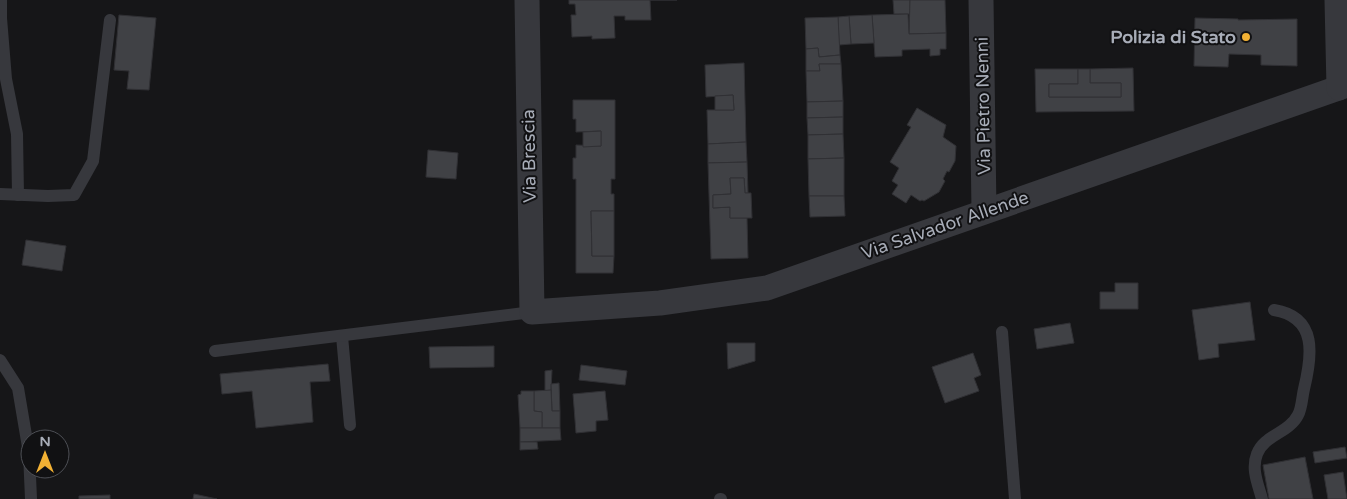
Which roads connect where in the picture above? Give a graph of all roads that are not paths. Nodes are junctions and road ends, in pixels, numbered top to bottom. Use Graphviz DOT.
graph roads {
  1 [pos="1,0"];
  2 [pos="527,0"];
  3 [pos="981,0"];
  4 [pos="1337,0"];
  5 [pos="110,20"];
  6 [pos="1343,86"];
  7 [pos="0,194"];
  8 [pos="18,195"];
  9 [pos="984,212"];
  10 [pos="1274,310"];
  11 [pos="532,312"];
  12 [pos="1002,332"];
  13 [pos="342,336"];
  14 [pos="215,351"];
  15 [pos="0,360"];
  16 [pos="350,425"];
  17 [pos="31,499"];
  18 [pos="1015,499"];
  19 [pos="1262,499"];
  1 -- 8 [label="lane"];
  2 -- 11 [label="street, Via Brescia"];
  3 -- 9 [label="street, Via Pietro Nenni"];
  4 -- 6 [label="street"];
  5 -- 8 [label="lane"];
  6 -- 9 [label="street, Via Salvador Allende"];
  7 -- 8 [label="lane"];
  9 -- 11 [label="street, Via Salvador Allende"];
  10 -- 19 [label="lane"];
  11 -- 13 [label="lane"];
  12 -- 18 [label="lane"];
  13 -- 14 [label="lane"];
  13 -- 16 [label="lane"];
  15 -- 17 [label="lane"];
}
